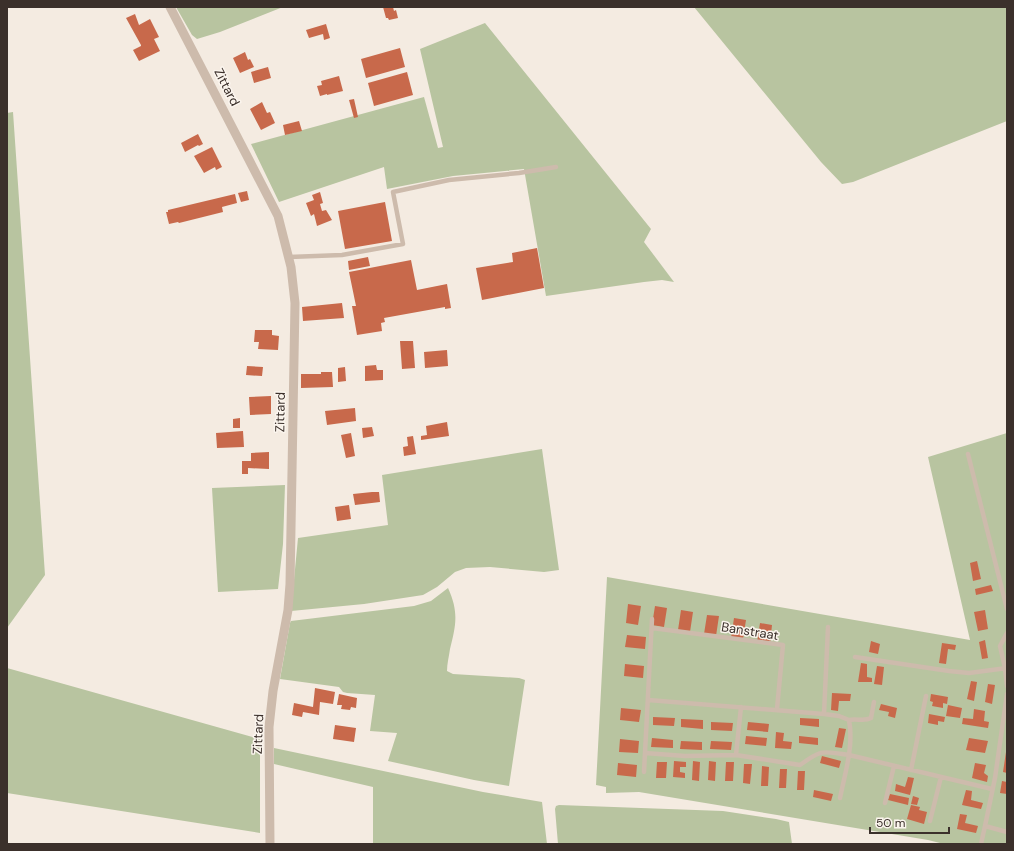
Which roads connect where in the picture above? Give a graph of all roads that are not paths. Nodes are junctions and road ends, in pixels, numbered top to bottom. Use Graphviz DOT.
graph roads {
  1 [pos="170,7"];
  2 [pos="556,167"];
  3 [pos="289,257"];
  4 [pos="968,454"];
  5 [pos="1007,609"];
  6 [pos="652,619"];
  7 [pos="652,628"];
  8 [pos="828,628"];
  9 [pos="1007,633"];
  10 [pos="855,658"];
  11 [pos="1006,668"];
  12 [pos="1007,686"];
  13 [pos="1007,694"];
  14 [pos="926,696"];
  15 [pos="648,700"];
  16 [pos="874,702"];
  17 [pos="741,707"];
  18 [pos="777,710"];
  19 [pos="824,714"];
  20 [pos="849,720"];
  21 [pos="645,753"];
  22 [pos="736,755"];
  23 [pos="849,755"];
  24 [pos="894,766"];
  25 [pos="911,770"];
  26 [pos="644,772"];
  27 [pos="941,777"];
  28 [pos="992,789"];
  29 [pos="840,798"];
  30 [pos="885,802"];
  31 [pos="930,820"];
  32 [pos="985,826"];
  33 [pos="1007,832"];
  34 [pos="270,844"];
  35 [pos="981,844"];
  1 -- 3 [label="street, Zittard"];
  2 -- 3 [label="lane"];
  3 -- 34 [label="street, Zittard"];
  4 -- 5 [label="lane"];
  6 -- 7 [label="lane"];
  7 -- 15 [label="lane"];
  7 -- 18 [label="lane, Banstraat"];
  8 -- 19 [label="lane"];
  9 -- 11 [label="lane"];
  10 -- 11 [label="lane"];
  11 -- 12 [label="lane"];
  13 -- 28 [label="lane"];
  14 -- 25 [label="lane"];
  15 -- 17 [label="lane"];
  15 -- 21 [label="lane"];
  16 -- 20 [label="lane"];
  17 -- 18 [label="lane"];
  17 -- 22 [label="lane"];
  18 -- 19 [label="lane"];
  19 -- 20 [label="lane"];
  20 -- 23 [label="lane"];
  21 -- 22 [label="lane"];
  21 -- 26 [label="lane"];
  22 -- 23 [label="lane"];
  23 -- 24 [label="lane"];
  23 -- 29 [label="lane"];
  24 -- 25 [label="lane"];
  24 -- 30 [label="lane"];
  25 -- 27 [label="lane"];
  27 -- 28 [label="lane"];
  27 -- 31 [label="lane"];
  28 -- 32 [label="lane"];
  32 -- 33 [label="lane"];
  32 -- 35 [label="lane"];
}
